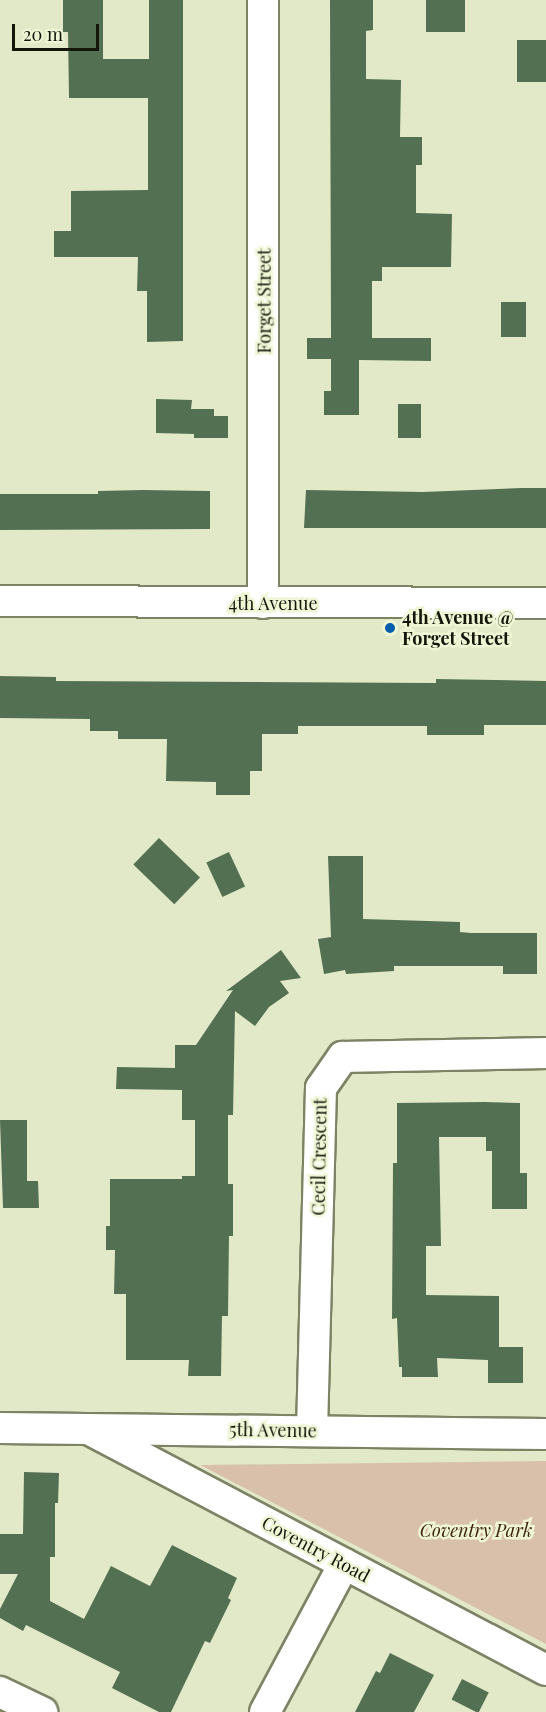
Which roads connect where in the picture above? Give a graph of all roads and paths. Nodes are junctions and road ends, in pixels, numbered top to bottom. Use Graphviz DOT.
graph roads {
  1 [pos="263,0"];
  2 [pos="0,602"];
  3 [pos="263,603"];
  4 [pos="546,603"];
  5 [pos="546,1053"];
  6 [pos="0,1428"];
  7 [pos="86,1428"];
  8 [pos="312,1431"];
  9 [pos="546,1434"];
  10 [pos="344,1564"];
  11 [pos="546,1670"];
  12 [pos="0,1692"];
  13 [pos="42,1712"];
  14 [pos="265,1712"];
  1 -- 3 [label="street, Forget Street"];
  2 -- 3 [label="street, 4th Avenue"];
  3 -- 4 [label="street, 4th Avenue"];
  5 -- 8 [label="street, Cecil Crescent"];
  6 -- 7 [label="street, 5th Avenue"];
  7 -- 8 [label="street, 5th Avenue"];
  7 -- 10 [label="street, Coventry Road"];
  8 -- 9 [label="street, 5th Avenue"];
  10 -- 11 [label="street, Coventry Road"];
  10 -- 14 [label="street"];
  12 -- 13 [label="street"];
}
